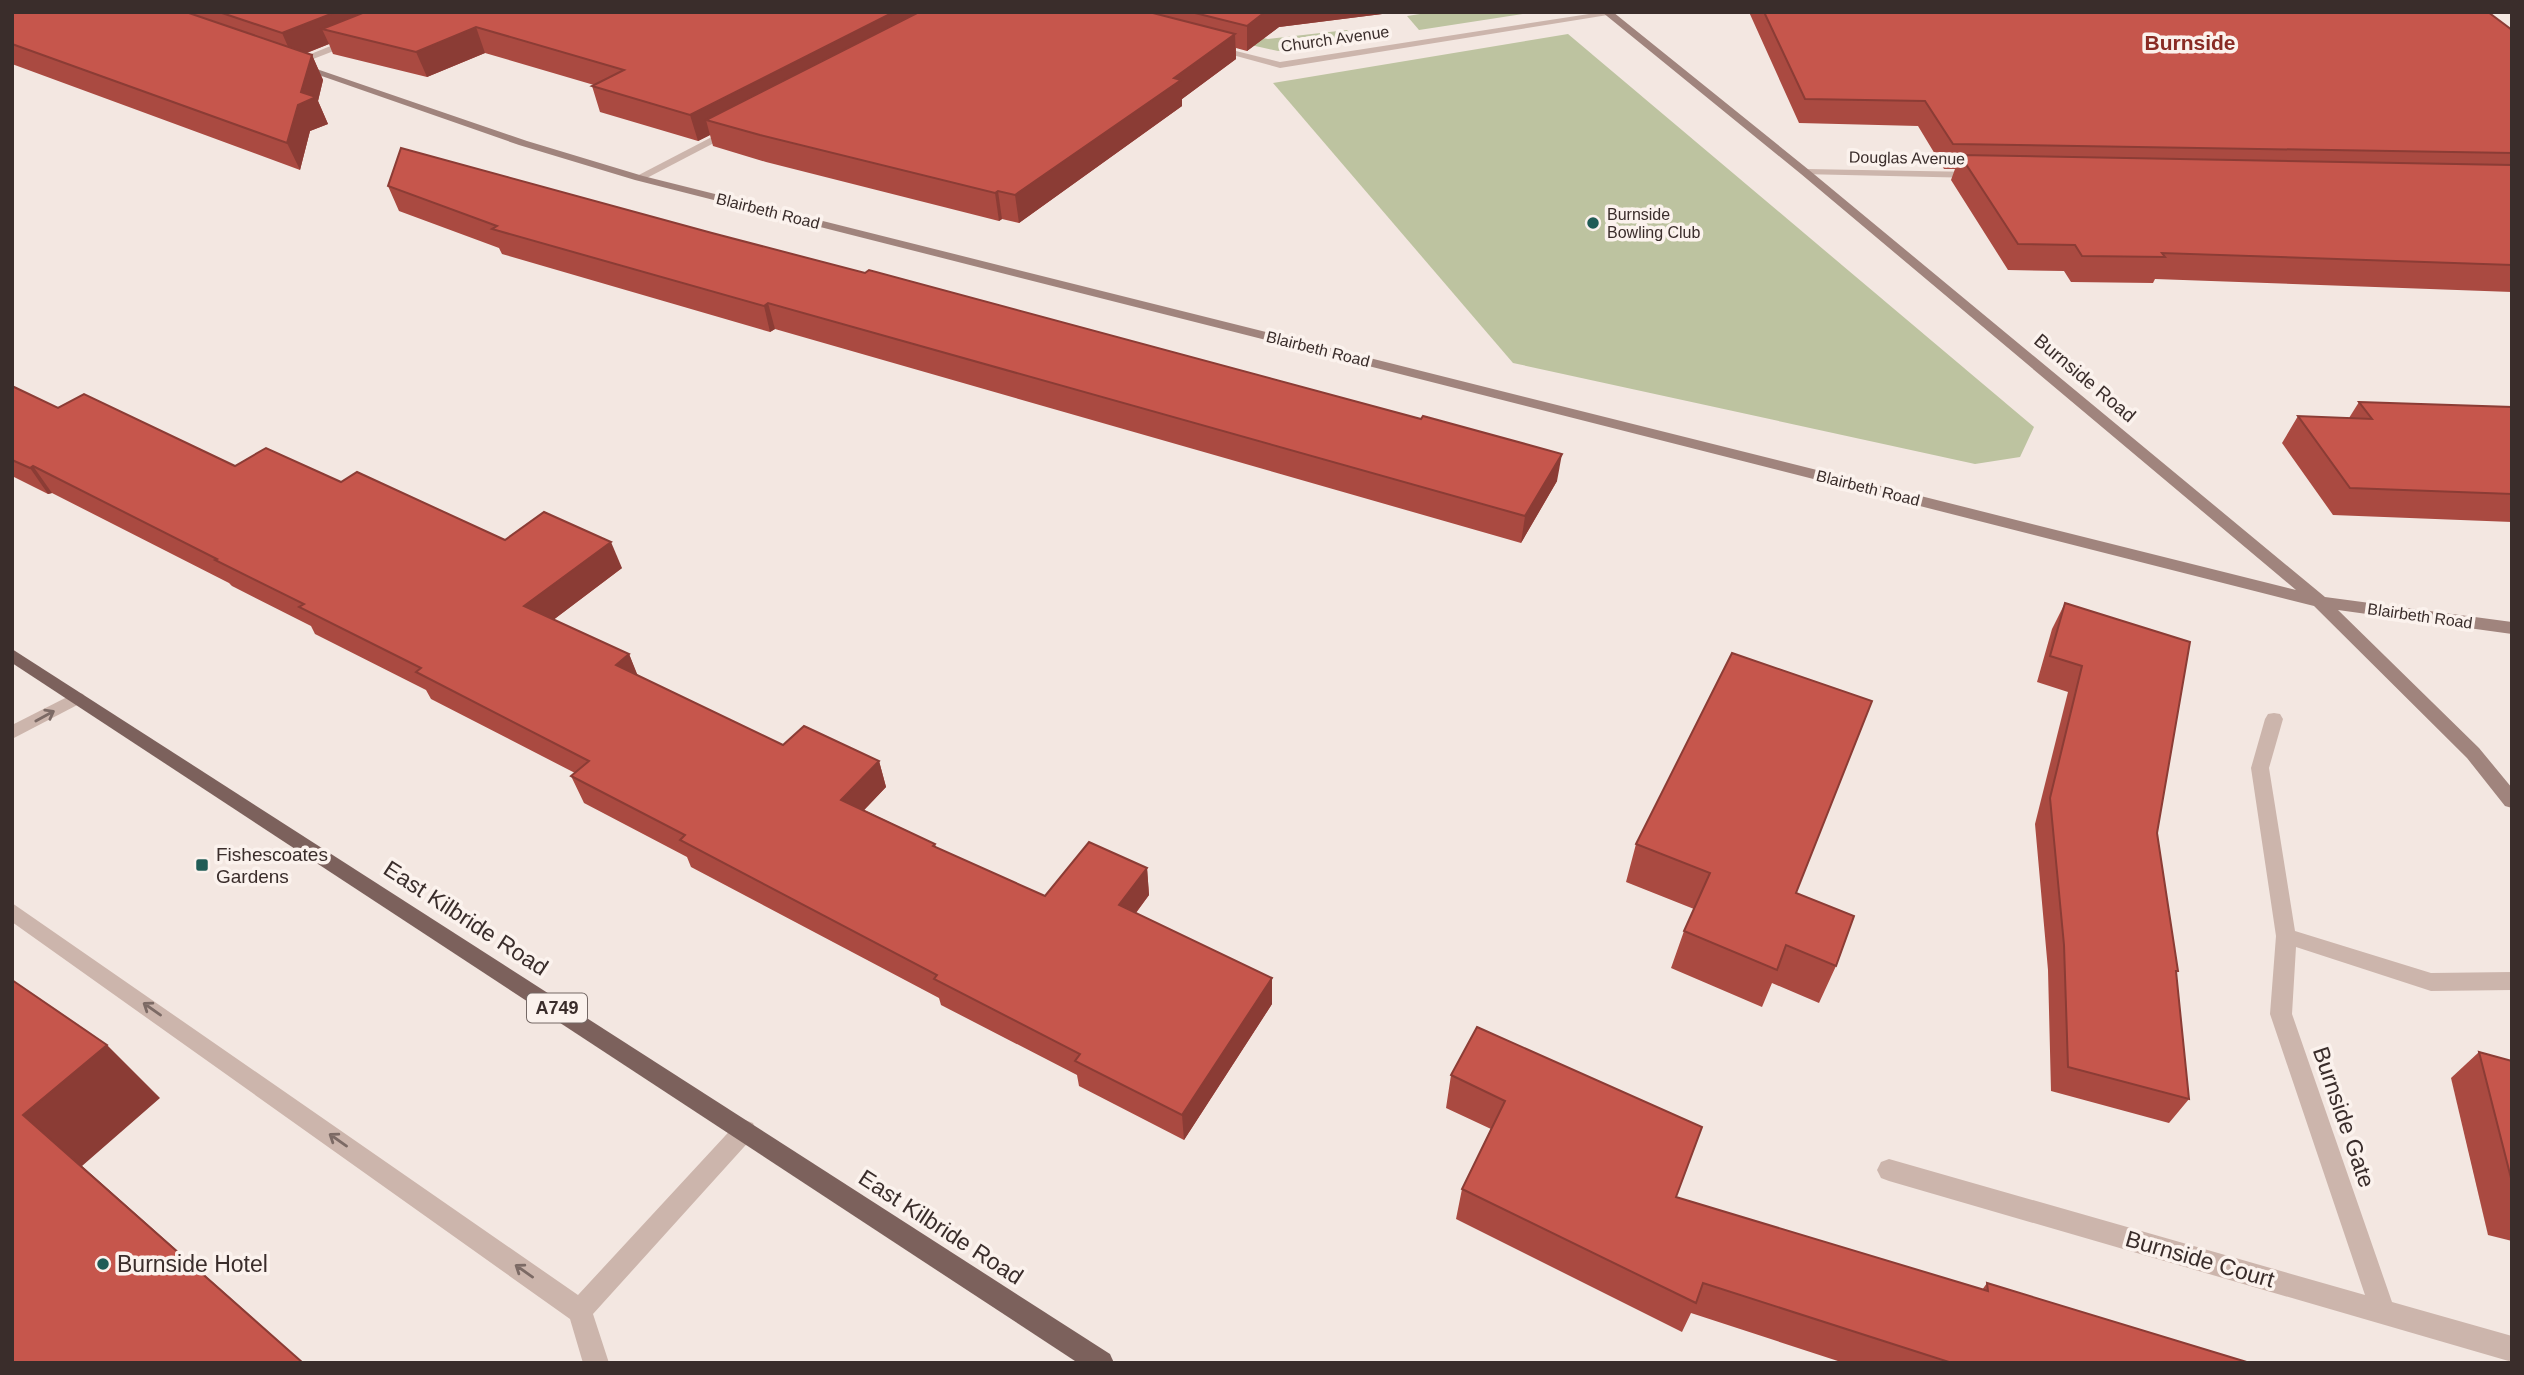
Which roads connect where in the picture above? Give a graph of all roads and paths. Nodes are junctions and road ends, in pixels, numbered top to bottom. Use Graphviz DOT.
graph roads {
  1 [pos="1608,13"];
  2 [pos="365,36"];
  3 [pos="1201,45"];
  4 [pos="750,121"];
  5 [pos="1805,172"];
  6 [pos="1986,175"];
  7 [pos="639,178"];
  8 [pos="2320,602"];
  9 [pos="2512,628"];
  10 [pos="12,655"];
  11 [pos="77,698"];
  12 [pos="2274,719"];
  13 [pos="12,733"];
  14 [pos="2512,801"];
  15 [pos="12,911"];
  16 [pos="2286,936"];
  17 [pos="2512,981"];
  18 [pos="745,1130"];
  19 [pos="1889,1170"];
  20 [pos="580,1311"];
  21 [pos="2383,1311"];
  22 [pos="2512,1349"];
  23 [pos="596,1363"];
  24 [pos="1101,1363"];
  1 -- 3 [label="street, Church Avenue"];
  1 -- 5 [label="street, Burnside Road"];
  2 -- 7 [label="street, Blairbeth Road"];
  4 -- 7 [label="street"];
  5 -- 6 [label="street, Douglas Avenue"];
  5 -- 8 [label="street, Burnside Road"];
  7 -- 8 [label="street, Blairbeth Road"];
  8 -- 9 [label="street, Blairbeth Road"];
  8 -- 14 [label="street, Burnside Road"];
  10 -- 11 [label="main road, East Kilbride Road / A749"];
  13 -- 11 [label="street, one-way"];
  11 -- 18 [label="main road, East Kilbride Road / A749"];
  12 -- 16 [label="street, Burnside Gate"];
  20 -- 15 [label="street, one-way"];
  16 -- 17 [label="street"];
  16 -- 21 [label="street, Burnside Gate"];
  18 -- 20 [label="street"];
  18 -- 24 [label="main road, East Kilbride Road / A749"];
  19 -- 21 [label="street, Burnside Court"];
  20 -- 23 [label="street"];
  21 -- 22 [label="street, Burnside Court"];
}
